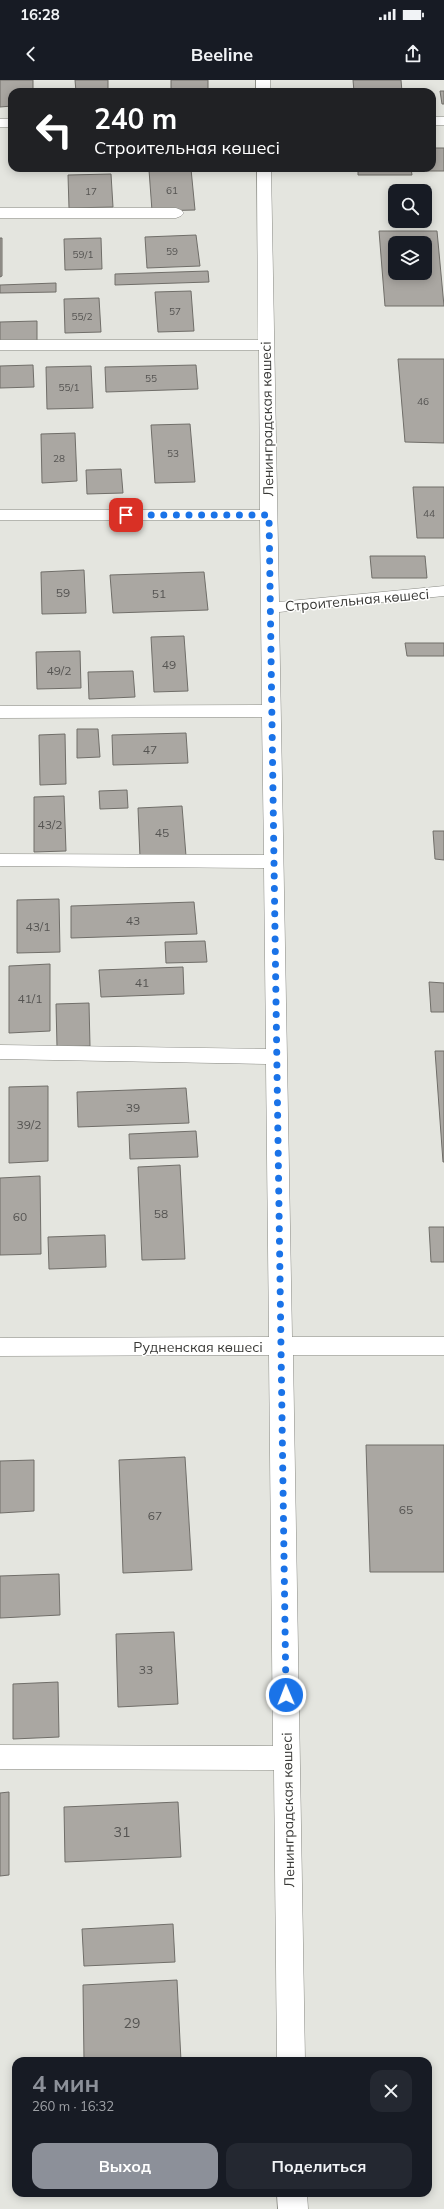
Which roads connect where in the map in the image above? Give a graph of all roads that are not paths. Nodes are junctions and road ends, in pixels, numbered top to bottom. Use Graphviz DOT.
graph roads {
  1 [pos="264,172"];
  2 [pos="0,213"];
  3 [pos="176,213"];
  4 [pos="0,345"];
  5 [pos="266,345"];
  6 [pos="0,515"];
  7 [pos="269,515"];
  8 [pos="444,592"];
  9 [pos="270,608"];
  10 [pos="271,710"];
  11 [pos="0,712"];
  12 [pos="0,860"];
  13 [pos="273,862"];
  14 [pos="0,1052"];
  15 [pos="276,1057"];
  16 [pos="280,1346"];
  17 [pos="444,1346"];
  18 [pos="0,1347"];
  19 [pos="0,1757"];
  20 [pos="287,1758"];
  21 [pos="291,2057"];
  22 [pos="292,2197"];
  23 [pos="292,2209"];
  1 -- 5 [label="street, Ленинградская көшесі"];
  2 -- 3 [label="street"];
  4 -- 5 [label="street"];
  5 -- 7 [label="street, Ленинградская көшесі"];
  6 -- 7 [label="street"];
  7 -- 9 [label="street, Ленинградская көшесі"];
  8 -- 9 [label="street, Строительная көшесі"];
  9 -- 10 [label="street, Ленинградская көшесі"];
  10 -- 11 [label="street"];
  10 -- 13 [label="street, Ленинградская көшесі"];
  12 -- 13 [label="street"];
  13 -- 15 [label="street, Ленинградская көшесі"];
  14 -- 15 [label="street"];
  15 -- 16 [label="street, Ленинградская көшесі"];
  16 -- 17 [label="street, Рудненская көшесі"];
  16 -- 18 [label="street, Рудненская көшесі"];
  16 -- 20 [label="street, Ленинградская көшесі"];
  19 -- 20 [label="street"];
  20 -- 21 [label="street, Ленинградская көшесі"];
  22 -- 23 [label="street"];
}
